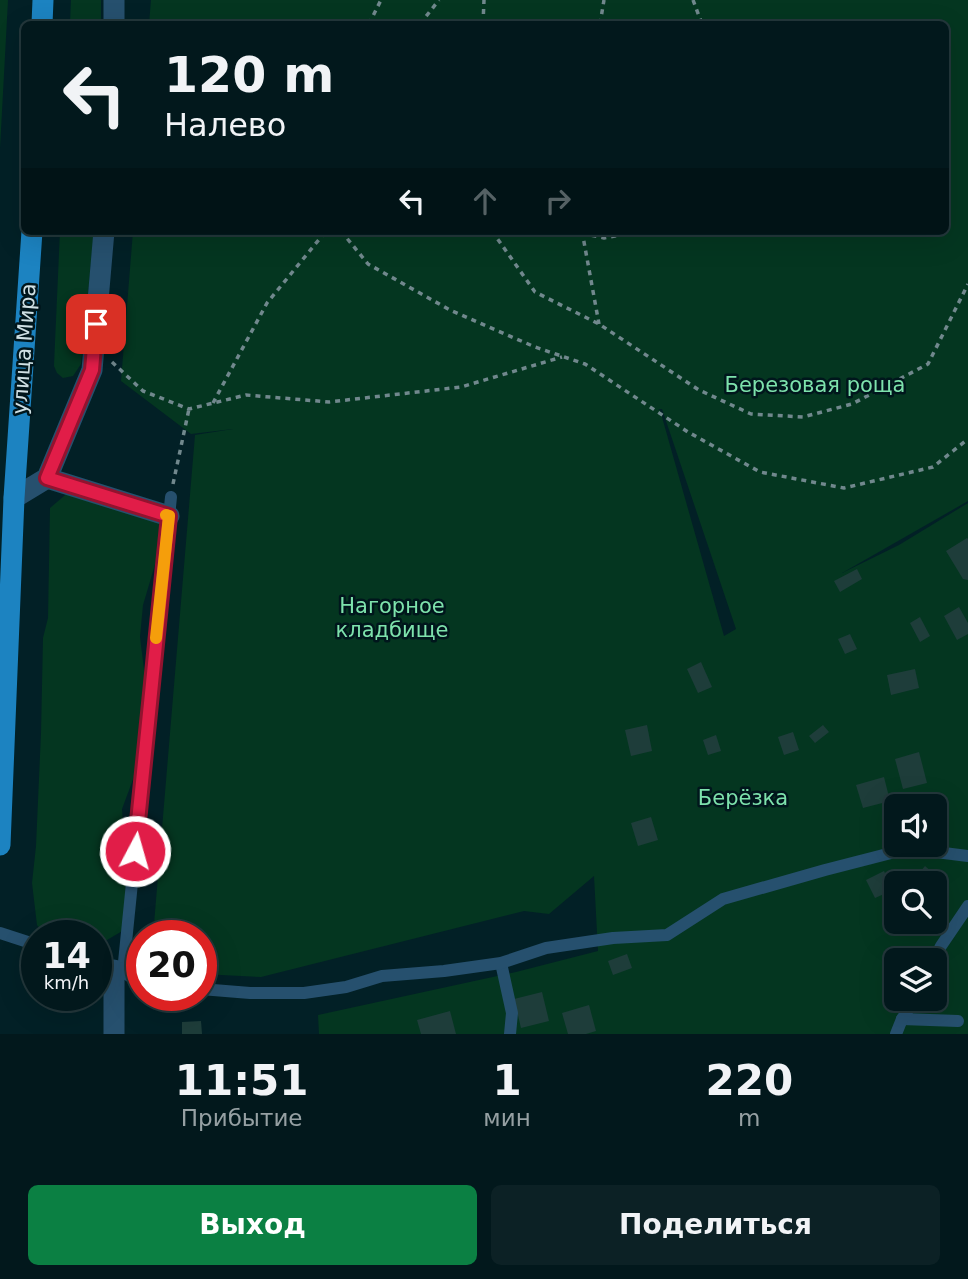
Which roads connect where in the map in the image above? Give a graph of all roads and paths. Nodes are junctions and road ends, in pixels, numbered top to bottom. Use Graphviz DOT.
graph roads {
  1 [pos="43,0"];
  2 [pos="114,0"];
  3 [pos="381,0"];
  4 [pos="439,0"];
  5 [pos="484,0"];
  6 [pos="604,0"];
  7 [pos="693,0"];
  8 [pos="43,21"];
  9 [pos="114,21"];
  10 [pos="370,21"];
  11 [pos="422,21"];
  12 [pos="483,21"];
  13 [pos="600,21"];
  14 [pos="701,21"];
  15 [pos="32,235"];
  16 [pos="104,235"];
  17 [pos="323,235"];
  18 [pos="344,235"];
  19 [pos="495,235"];
  20 [pos="583,235"];
  21 [pos="593,235"];
  22 [pos="620,235"];
  23 [pos="968,284"];
  24 [pos="599,324"];
  25 [pos="94,345"];
  26 [pos="564,357"];
  27 [pos="213,403"];
  28 [pos="189,409"];
  29 [pos="968,439"];
  30 [pos="47,478"];
  31 [pos="14,498"];
  32 [pos="170,507"];
  33 [pos="4,651"];
  34 [pos="0,845"];
  35 [pos="968,856"];
  36 [pos="968,906"];
  37 [pos="0,933"];
  38 [pos="21,940"];
  39 [pos="941,948"];
  40 [pos="112,961"];
  41 [pos="501,963"];
  42 [pos="217,990"];
  43 [pos="112,991"];
  44 [pos="907,1011"];
  45 [pos="902,1019"];
  46 [pos="958,1021"];
  47 [pos="114,1034"];
  48 [pos="510,1034"];
  49 [pos="896,1034"];
  1 -- 8 [label="main road"];
  2 -- 9 [label="street"];
  3 -- 10 [label="path"];
  4 -- 11 [label="path"];
  5 -- 12 [label="path"];
  6 -- 13 [label="path"];
  7 -- 14 [label="path"];
  15 -- 31 [label="main road, улица Мира"];
  16 -- 25 [label="street"];
  17 -- 27 [label="path"];
  18 -- 26 [label="path"];
  19 -- 24 [label="path"];
  20 -- 24 [label="path"];
  21 -- 22 [label="path"];
  23 -- 24 [label="path"];
  25 -- 28 [label="path"];
  25 -- 30 [label="street"];
  26 -- 27 [label="path"];
  26 -- 29 [label="path"];
  27 -- 28 [label="path"];
  28 -- 32 [label="path"];
  30 -- 31 [label="street"];
  30 -- 32 [label="street"];
  31 -- 33 [label="main road, улица Мира"];
  32 -- 40 [label="lane"];
  33 -- 34 [label="main road, улица Мира"];
  35 -- 41 [label="lane"];
  36 -- 39 [label="lane"];
  37 -- 38 [label="lane"];
  41 -- 42 [label="lane"];
  41 -- 48 [label="lane"];
  43 -- 47 [label="street"];
  44 -- 45 [label="lane"];
  45 -- 46 [label="lane"];
  45 -- 49 [label="lane"];
}
